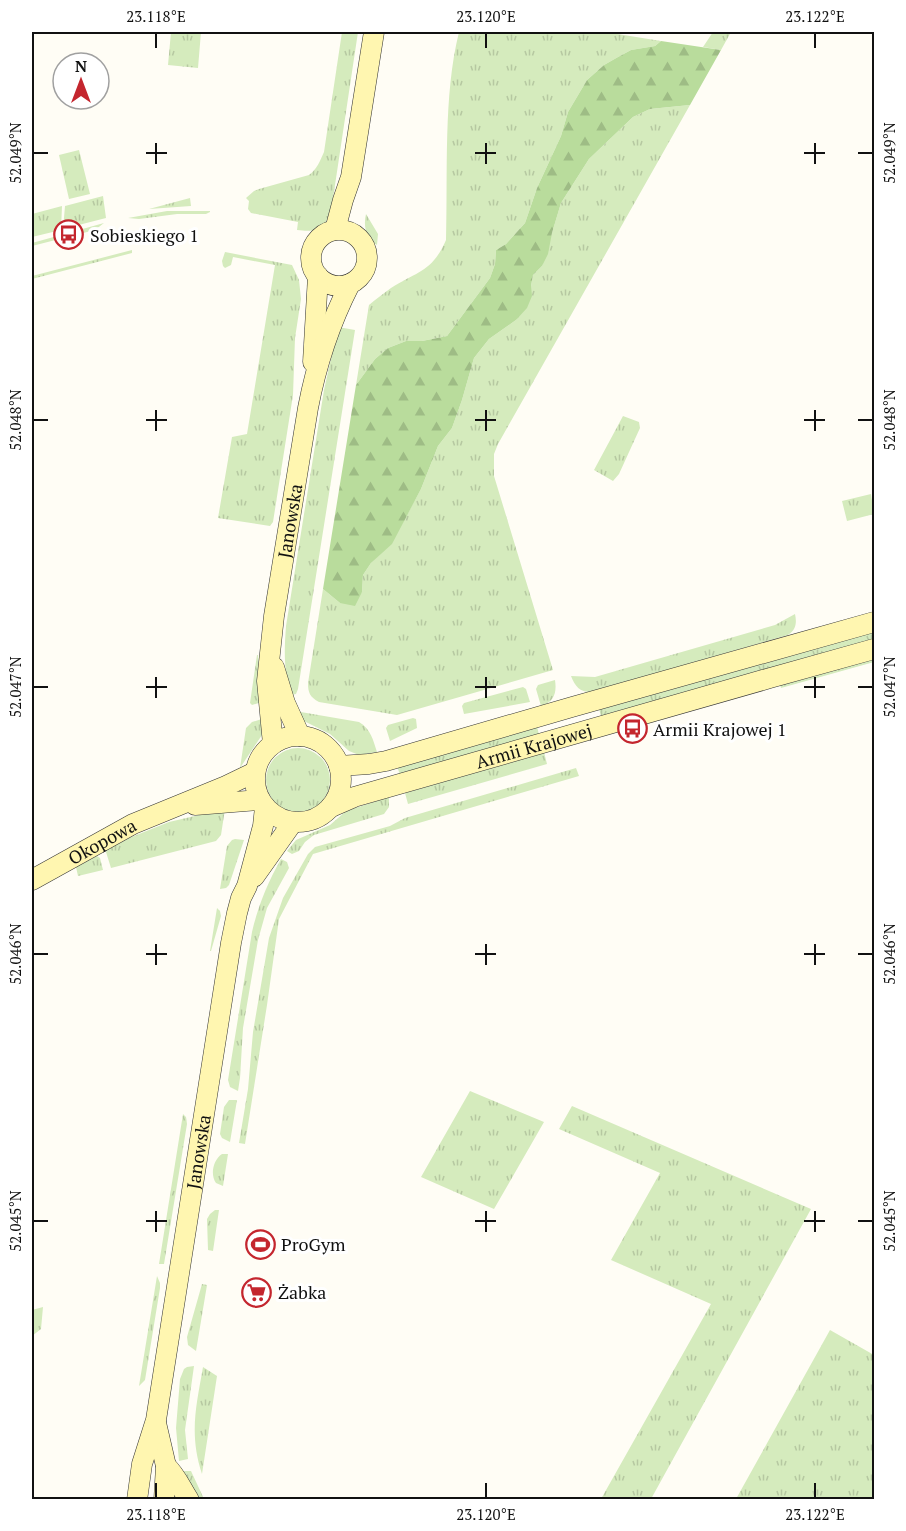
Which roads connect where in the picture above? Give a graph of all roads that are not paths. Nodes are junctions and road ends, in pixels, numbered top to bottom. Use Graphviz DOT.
graph roads {
  1 [pos="374,32"];
  2 [pos="342,231"];
  3 [pos="318,276"];
  4 [pos="350,284"];
  5 [pos="312,386"];
  6 [pos="874,622"];
  7 [pos="874,649"];
  8 [pos="271,655"];
  9 [pos="300,735"];
  10 [pos="273,744"];
  11 [pos="339,766"];
  12 [pos="255,772"];
  13 [pos="262,804"];
  14 [pos="175,807"];
  15 [pos="331,807"];
  16 [pos="293,822"];
  17 [pos="32,880"];
  18 [pos="247,886"];
  19 [pos="156,1420"];
  20 [pos="166,1466"];
  21 [pos="137,1500"];
  22 [pos="164,1500"];
  23 [pos="189,1500"];
  1 -- 2 [label="main road"];
  2 -- 3 [label="main road"];
  2 -- 4 [label="main road"];
  3 -- 4 [label="main road"];
  3 -- 5 [label="main road, Janowska"];
  4 -- 5 [label="main road, Janowska"];
  5 -- 8 [label="main road, Janowska"];
  6 -- 11 [label="main road, Armii Krajowej"];
  7 -- 15 [label="main road, Armii Krajowej"];
  8 -- 9 [label="main road, Janowska"];
  8 -- 10 [label="main road, Janowska"];
  9 -- 10 [label="main road"];
  9 -- 11 [label="main road"];
  10 -- 12 [label="main road"];
  11 -- 15 [label="main road"];
  12 -- 13 [label="main road"];
  12 -- 14 [label="main road, Okopowa"];
  13 -- 14 [label="main road, Okopowa"];
  13 -- 16 [label="main road"];
  13 -- 18 [label="main road, Janowska"];
  14 -- 17 [label="main road, Okopowa"];
  15 -- 16 [label="main road"];
  16 -- 18 [label="main road, Janowska"];
  18 -- 19 [label="main road, Janowska"];
  19 -- 20 [label="main road, Janowska"];
  19 -- 21 [label="main road, Janowska"];
  20 -- 22 [label="main road, Janowska"];
  20 -- 23 [label="main road"];
}
